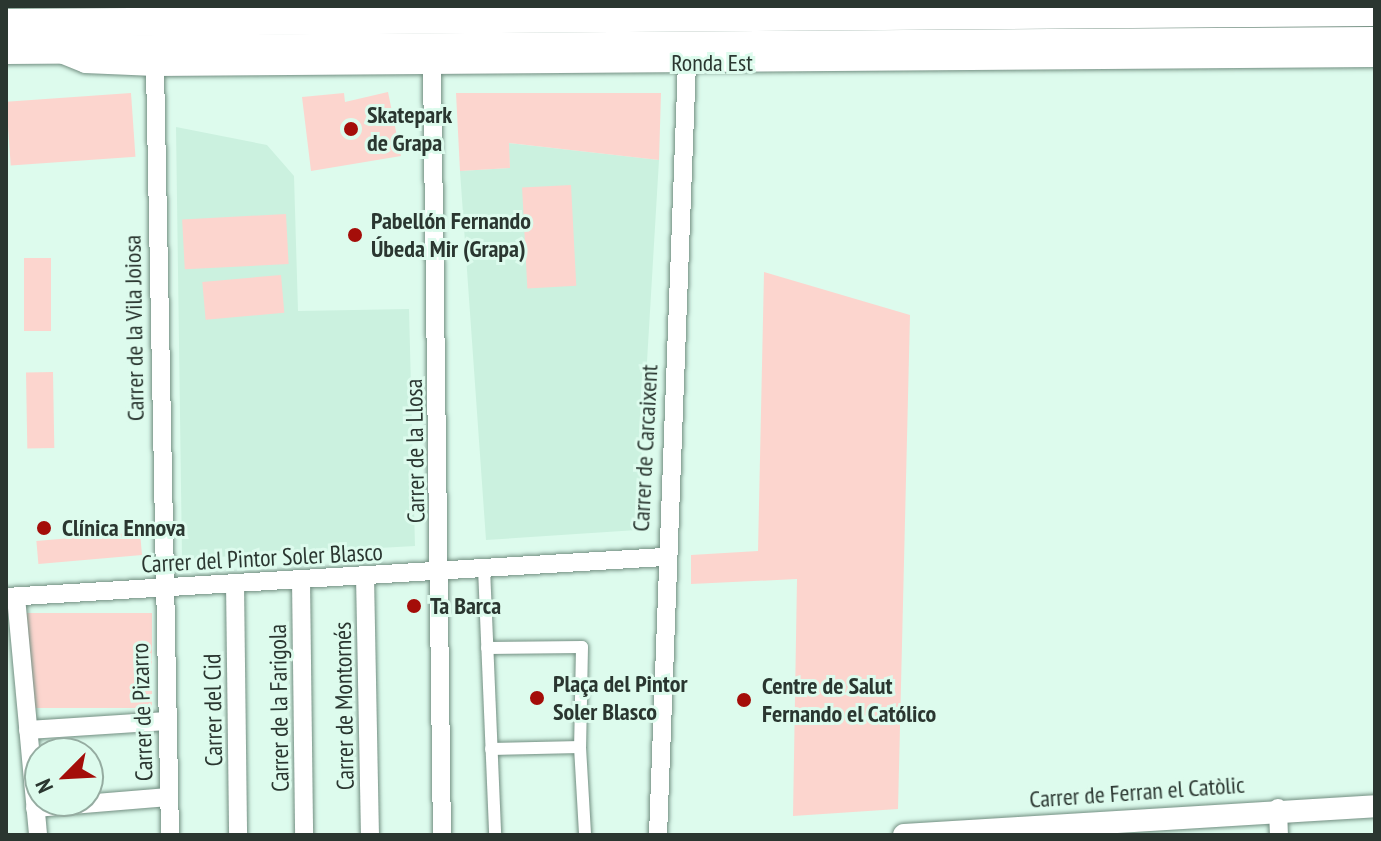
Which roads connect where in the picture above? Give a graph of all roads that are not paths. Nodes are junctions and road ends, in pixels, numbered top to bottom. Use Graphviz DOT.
graph roads {
  1 [pos="1375,12"];
  2 [pos="6,23"];
  3 [pos="1375,41"];
  4 [pos="6,50"];
  5 [pos="53,51"];
  6 [pos="1375,58"];
  7 [pos="687,63"];
  8 [pos="432,65"];
  9 [pos="155,67"];
  10 [pos="664,557"];
  11 [pos="484,568"];
  12 [pos="439,571"];
  13 [pos="365,576"];
  14 [pos="301,580"];
  15 [pos="235,583"];
  16 [pos="162,588"];
  17 [pos="11,597"];
  18 [pos="487,648"];
  19 [pos="167,721"];
  20 [pos="28,730"];
  21 [pos="29,737"];
  22 [pos="580,747"];
  23 [pos="491,749"];
  24 [pos="169,797"];
  25 [pos="104,802"];
  26 [pos="1375,806"];
  27 [pos="1278,808"];
  28 [pos="1085,829"];
  29 [pos="170,835"];
  30 [pos="238,835"];
  31 [pos="304,835"];
  32 [pos="370,835"];
  33 [pos="442,835"];
  34 [pos="495,835"];
  35 [pos="585,835"];
  36 [pos="658,835"];
  37 [pos="904,835"];
  38 [pos="1279,835"];
  1 -- 2 [label="main road, Ronda Est"];
  3 -- 5 [label="main road, Ronda Est"];
  4 -- 5 [label="main road, Ronda Est"];
  5 -- 9 [label="street, Ronda Est"];
  6 -- 7 [label="street, Ronda Est"];
  7 -- 8 [label="street, Ronda Est"];
  7 -- 10 [label="street, Carrer de Carcaixent"];
  8 -- 9 [label="street, Ronda Est"];
  8 -- 12 [label="street, Carrer de la Llosa"];
  9 -- 16 [label="street, Carrer de la Vila Joiosa"];
  10 -- 11 [label="street, Carrer del Pintor Soler Blasco"];
  10 -- 36 [label="street, Carrer de Carcaixent"];
  11 -- 12 [label="street, Carrer del Pintor Soler Blasco"];
  11 -- 18 [label="street"];
  12 -- 13 [label="street, Carrer del Pintor Soler Blasco"];
  12 -- 33 [label="street, Carrer de la Llosa"];
  13 -- 14 [label="street, Carrer del Pintor Soler Blasco"];
  13 -- 32 [label="street, Carrer de Montornés"];
  14 -- 15 [label="street, Carrer del Pintor Soler Blasco"];
  14 -- 31 [label="street, Carrer de la Farigola"];
  15 -- 16 [label="street, Carrer del Pintor Soler Blasco"];
  15 -- 30 [label="street, Carrer del Cid"];
  16 -- 17 [label="street, Carrer del Pintor Soler Blasco"];
  16 -- 19 [label="street, Carrer de Pizarro"];
  17 -- 20 [label="street"];
  18 -- 22 [label="street"];
  18 -- 23 [label="street"];
  19 -- 20 [label="street"];
  19 -- 24 [label="street, Carrer de Pizarro"];
  20 -- 21 [label="street"];
  22 -- 23 [label="street"];
  22 -- 35 [label="street"];
  23 -- 34 [label="street"];
  24 -- 25 [label="street"];
  24 -- 29 [label="street, Carrer de Pizarro"];
  26 -- 27 [label="street, Carrer de Ferran el Catòlic"];
  27 -- 28 [label="street, Carrer de Ferran el Catòlic"];
  27 -- 38 [label="street"];
  28 -- 37 [label="street, Carrer de Ferran el Catòlic"];
}
